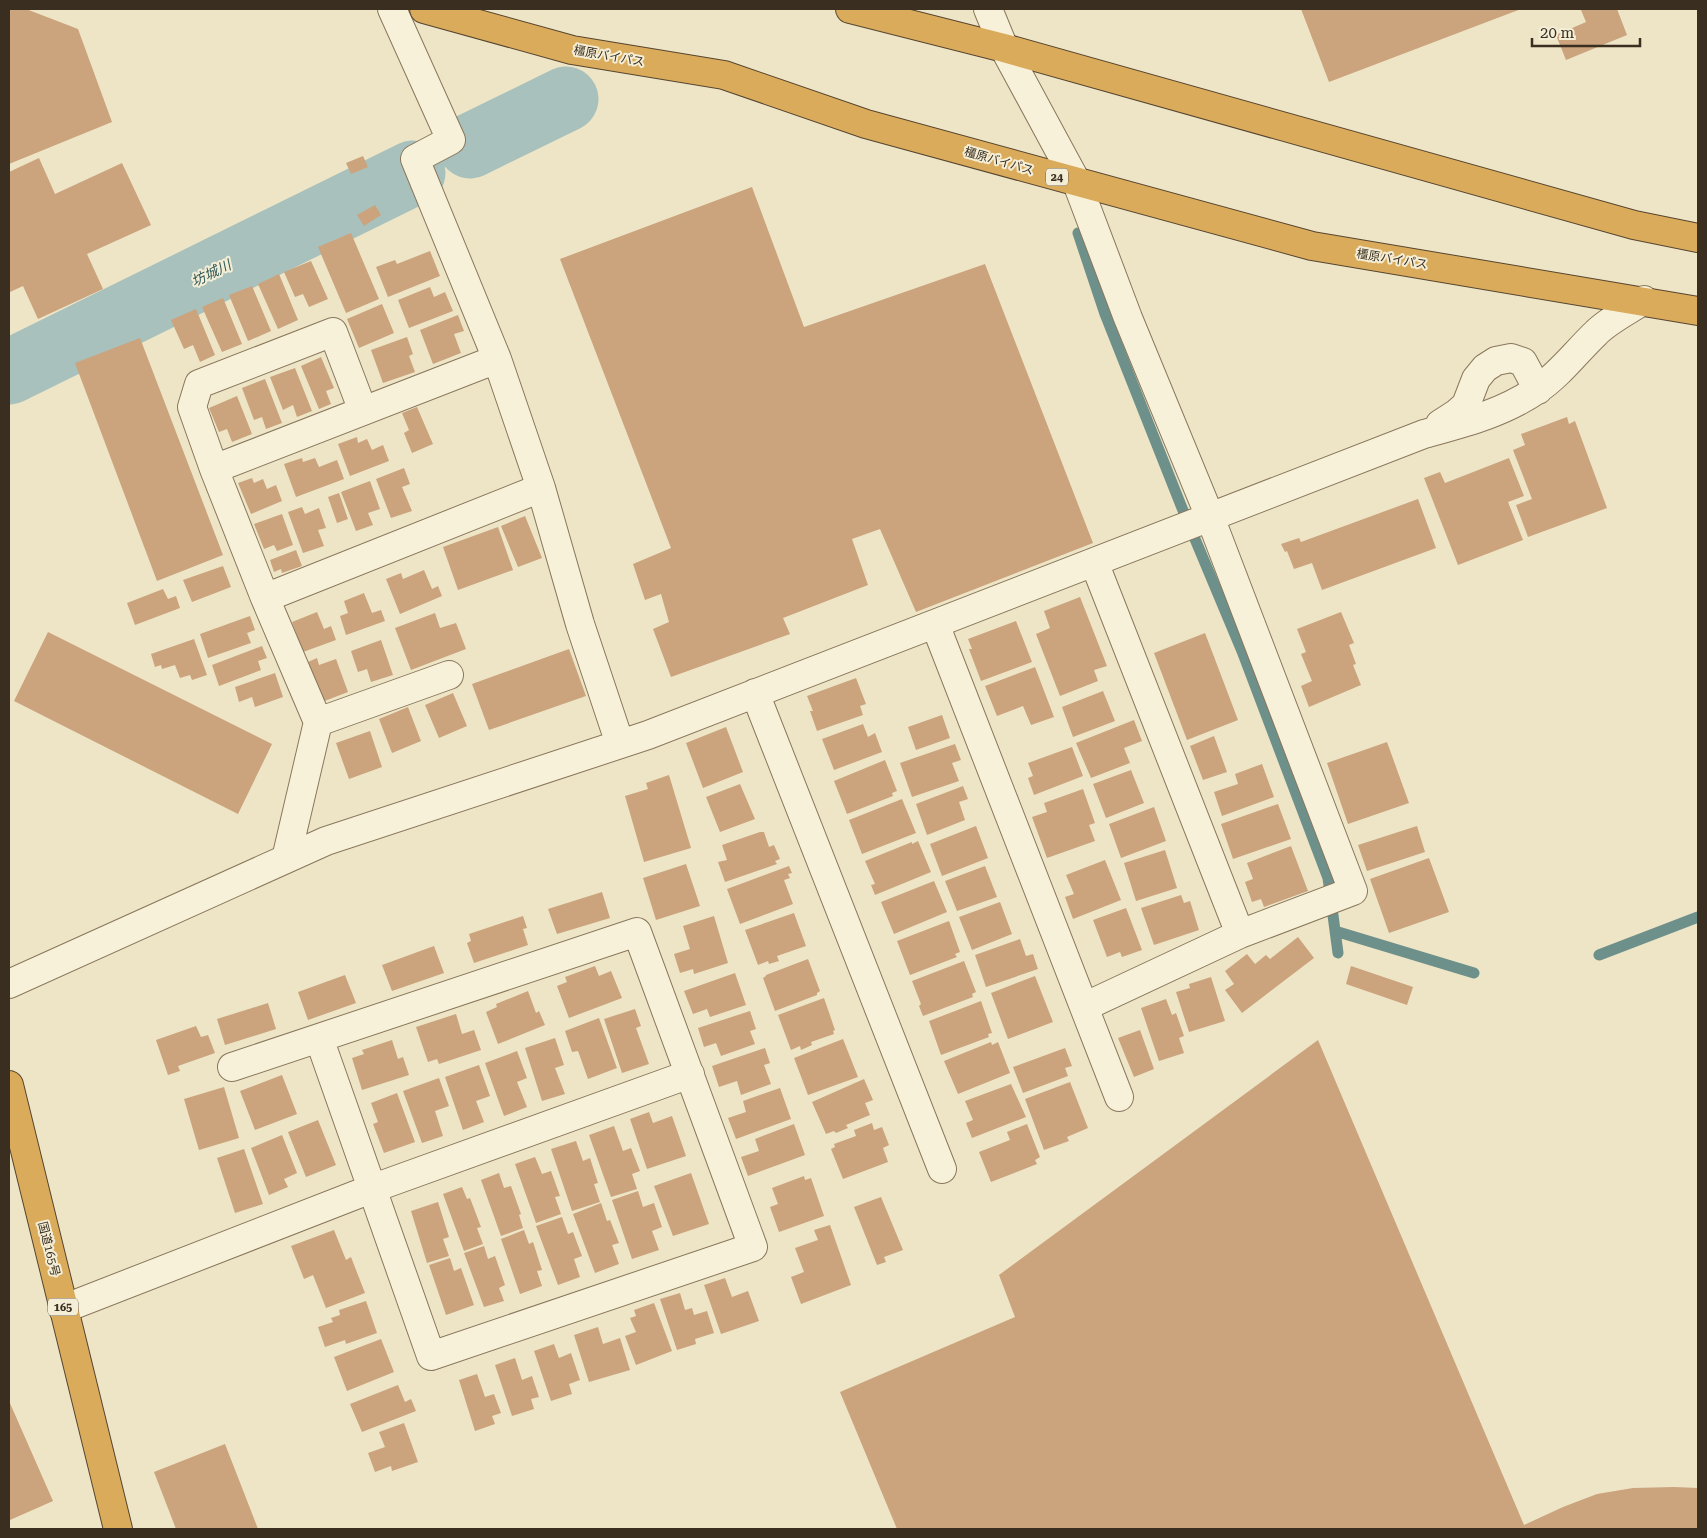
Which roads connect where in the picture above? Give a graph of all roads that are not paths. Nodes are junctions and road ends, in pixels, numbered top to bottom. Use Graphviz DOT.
graph roads {
  1 [pos="392,9"];
  2 [pos="424,9"];
  3 [pos="850,9"];
  4 [pos="988,9"];
  5 [pos="1004,48"];
  6 [pos="1077,183"];
  7 [pos="1698,238"];
  8 [pos="1644,300"];
  9 [pos="1698,311"];
  10 [pos="497,359"];
  11 [pos="1538,390"];
  12 [pos="362,411"];
  13 [pos="1424,434"];
  14 [pos="214,469"];
  15 [pos="541,488"];
  16 [pos="1210,517"];
  17 [pos="1094,562"];
  18 [pos="265,598"];
  19 [pos="935,624"];
  20 [pos="449,675"];
  21 [pos="756,693"];
  22 [pos="318,722"];
  23 [pos="620,744"];
  24 [pos="286,858"];
  25 [pos="1240,934"];
  26 [pos="9,984"];
  27 [pos="1084,1007"];
  28 [pos="319,1038"];
  29 [pos="232,1067"];
  30 [pos="690,1074"];
  31 [pos="9,1085"];
  32 [pos="1119,1097"];
  33 [pos="942,1169"];
  34 [pos="372,1189"];
  35 [pos="63,1309"];
  36 [pos="118,1529"];
  1 -- 10 [label="street"];
  2 -- 6 [label="highway, 橿原バイパス / 24"];
  3 -- 5 [label="highway"];
  4 -- 5 [label="street"];
  5 -- 6 [label="street"];
  5 -- 7 [label="highway"];
  6 -- 8 [label="highway, 橿原バイパス / 24"];
  6 -- 16 [label="street"];
  8 -- 9 [label="highway, 橿原バイパス / 24"];
  8 -- 11 [label="street"];
  10 -- 12 [label="street"];
  10 -- 15 [label="street"];
  11 -- 13 [label="street"];
  11 -- 13 [label="street"];
  12 -- 14 [label="street"];
  12 -- 14 [label="street"];
  13 -- 16 [label="street"];
  14 -- 18 [label="street"];
  15 -- 18 [label="street"];
  15 -- 23 [label="street"];
  16 -- 17 [label="street"];
  16 -- 25 [label="street"];
  17 -- 19 [label="street"];
  17 -- 25 [label="street"];
  18 -- 22 [label="street"];
  19 -- 21 [label="street"];
  19 -- 27 [label="street"];
  20 -- 22 [label="street"];
  21 -- 23 [label="street"];
  21 -- 33 [label="street"];
  22 -- 24 [label="street"];
  23 -- 24 [label="street"];
  24 -- 26 [label="street"];
  25 -- 27 [label="street"];
  27 -- 32 [label="street"];
  28 -- 29 [label="street"];
  28 -- 30 [label="street"];
  28 -- 34 [label="street"];
  30 -- 34 [label="street"];
  30 -- 34 [label="street"];
  31 -- 35 [label="highway, 国道165号 / 165"];
  34 -- 35 [label="street"];
  35 -- 36 [label="highway, 国道165号 / 165"];
}
